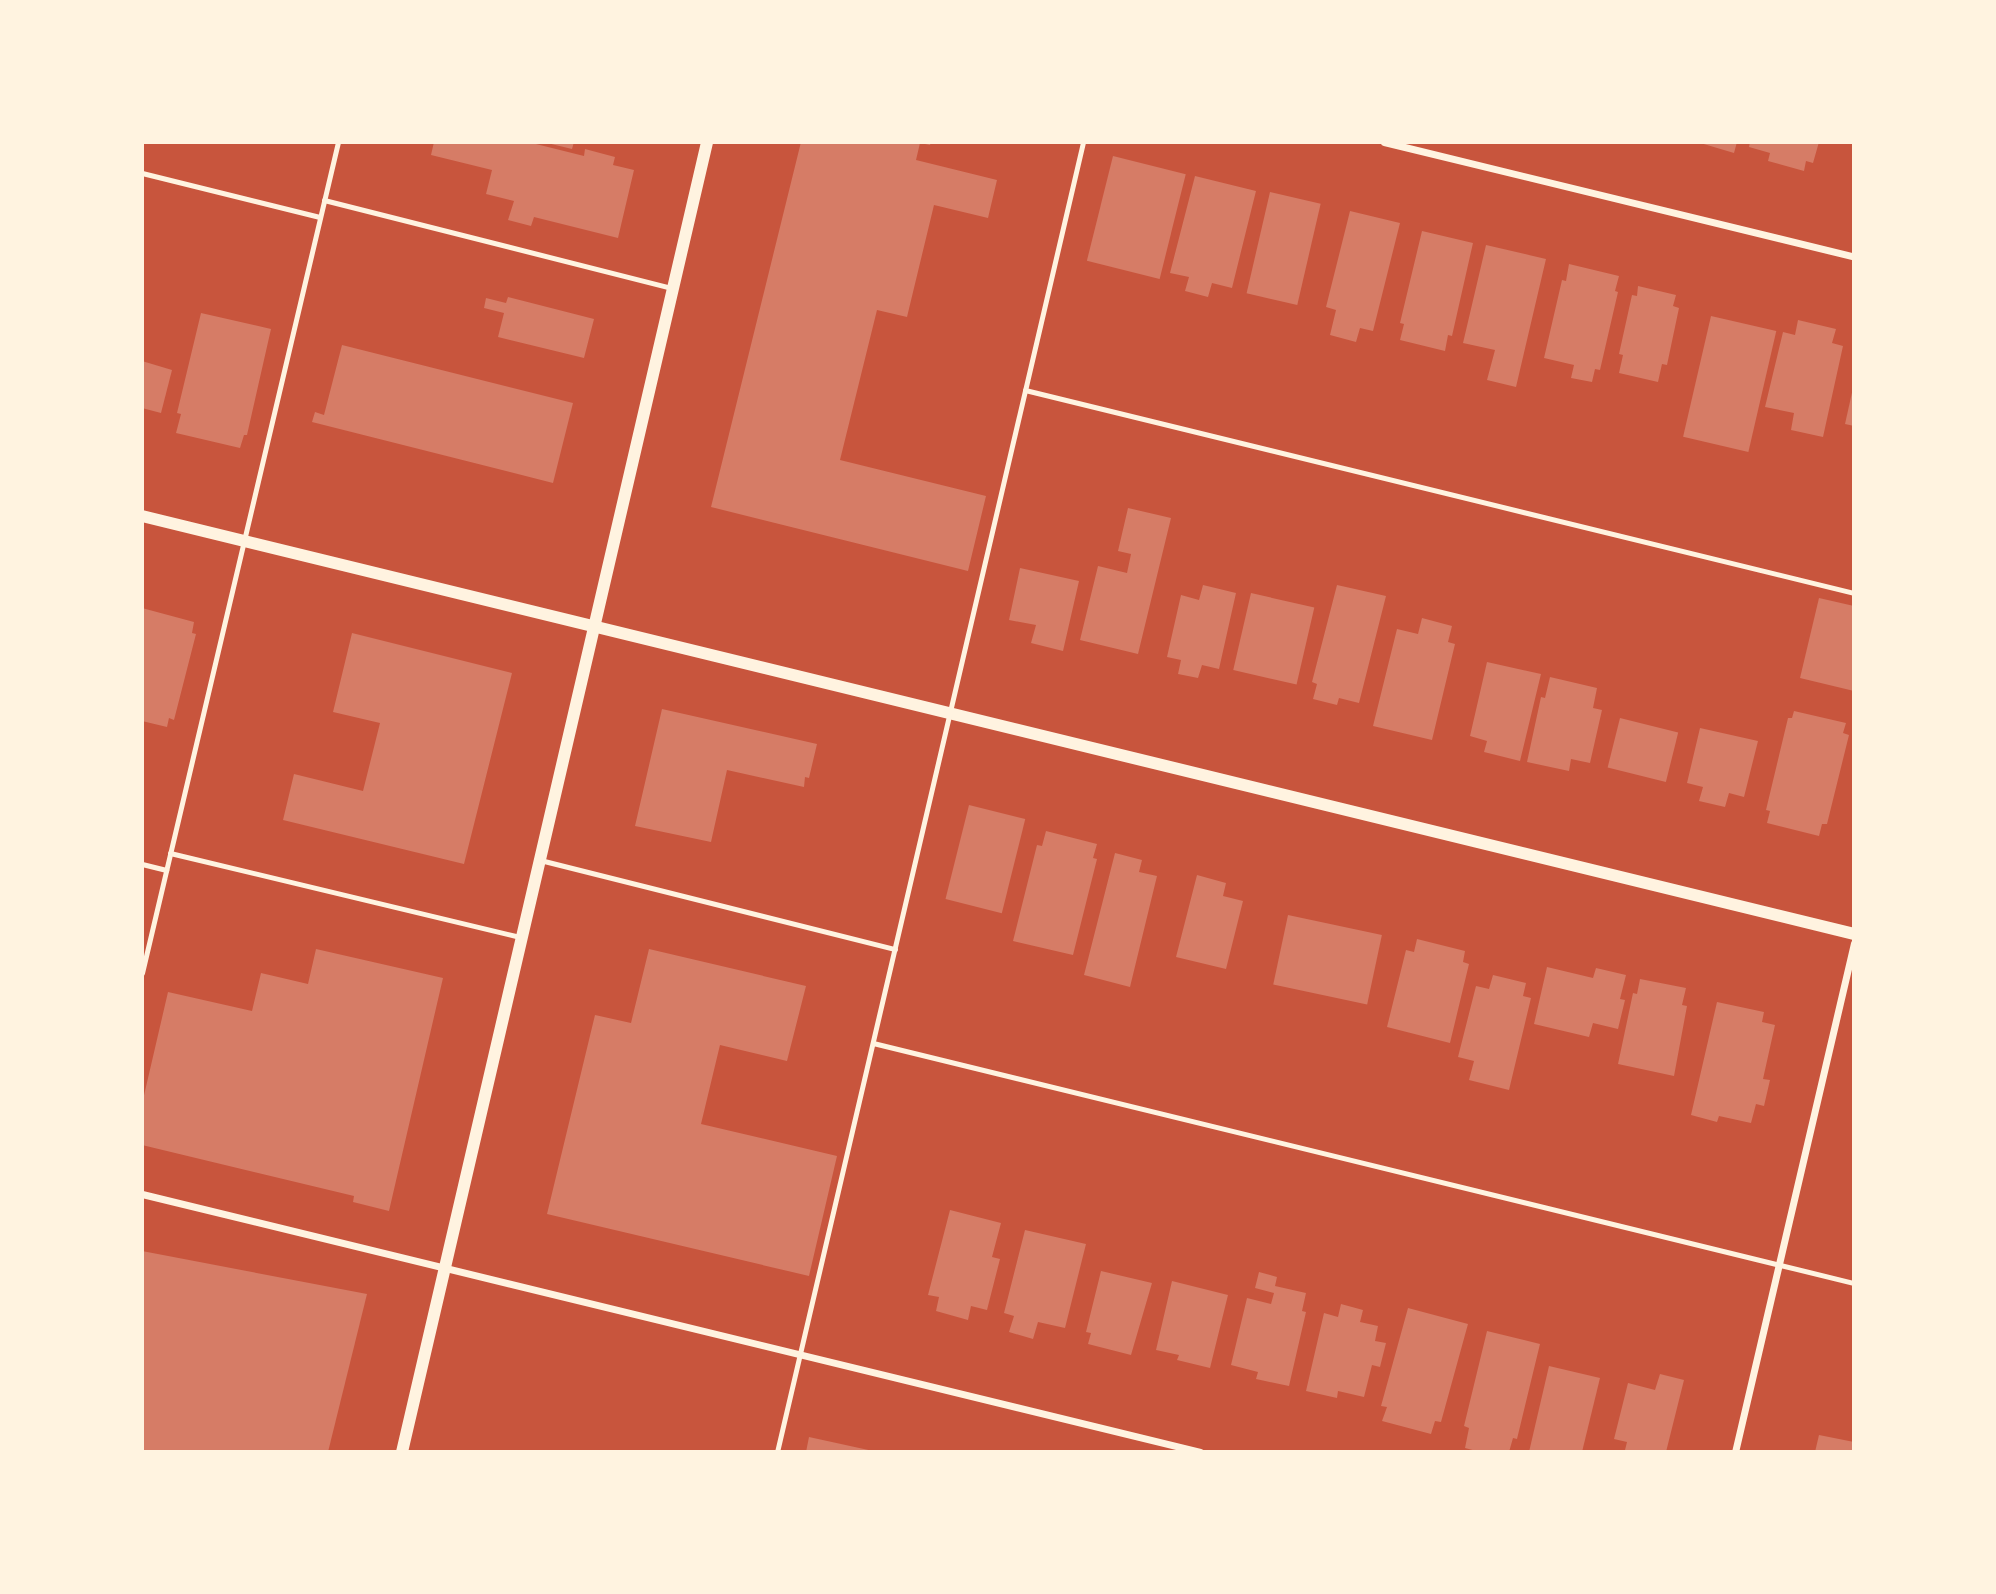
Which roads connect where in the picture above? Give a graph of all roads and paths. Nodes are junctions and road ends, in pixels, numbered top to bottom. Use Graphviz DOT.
graph roads {
  1 [pos="338,142"];
  2 [pos="707,142"];
  3 [pos="1083,142"];
  4 [pos="1384,142"];
  5 [pos="142,173"];
  6 [pos="324,200"];
  7 [pos="320,217"];
  8 [pos="1854,257"];
  9 [pos="673,288"];
  10 [pos="1026,390"];
  11 [pos="142,516"];
  12 [pos="243,541"];
  13 [pos="1854,593"];
  14 [pos="594,627"];
  15 [pos="950,714"];
  16 [pos="170,853"];
  17 [pos="540,860"];
  18 [pos="142,864"];
  19 [pos="166,870"];
  20 [pos="1854,934"];
  21 [pos="521,937"];
  22 [pos="1854,943"];
  23 [pos="895,949"];
  24 [pos="142,973"];
  25 [pos="873,1043"];
  26 [pos="142,1194"];
  27 [pos="1779,1265"];
  28 [pos="444,1267"];
  29 [pos="1854,1283"];
  30 [pos="800,1354"];
  31 [pos="402,1452"];
  32 [pos="777,1452"];
  33 [pos="1200,1452"];
  34 [pos="1735,1452"];
  1 -- 6 [label="lane"];
  2 -- 9 [label="street"];
  3 -- 10 [label="lane"];
  4 -- 8 [label="street"];
  5 -- 7 [label="lane"];
  6 -- 7 [label="lane"];
  6 -- 9 [label="lane"];
  7 -- 12 [label="lane"];
  9 -- 14 [label="street"];
  10 -- 13 [label="lane"];
  10 -- 15 [label="lane"];
  11 -- 12 [label="street"];
  12 -- 14 [label="street"];
  12 -- 16 [label="lane"];
  14 -- 15 [label="street"];
  14 -- 17 [label="street"];
  15 -- 20 [label="street"];
  15 -- 23 [label="lane"];
  16 -- 19 [label="lane"];
  16 -- 21 [label="lane"];
  17 -- 21 [label="street"];
  17 -- 23 [label="lane"];
  18 -- 19 [label="lane"];
  19 -- 24 [label="lane"];
  21 -- 28 [label="street"];
  22 -- 27 [label="street"];
  23 -- 25 [label="lane"];
  25 -- 27 [label="lane"];
  25 -- 30 [label="lane"];
  26 -- 28 [label="street"];
  27 -- 29 [label="lane"];
  27 -- 34 [label="street"];
  28 -- 30 [label="street"];
  28 -- 31 [label="street"];
  30 -- 32 [label="lane"];
  30 -- 33 [label="street"];
}
